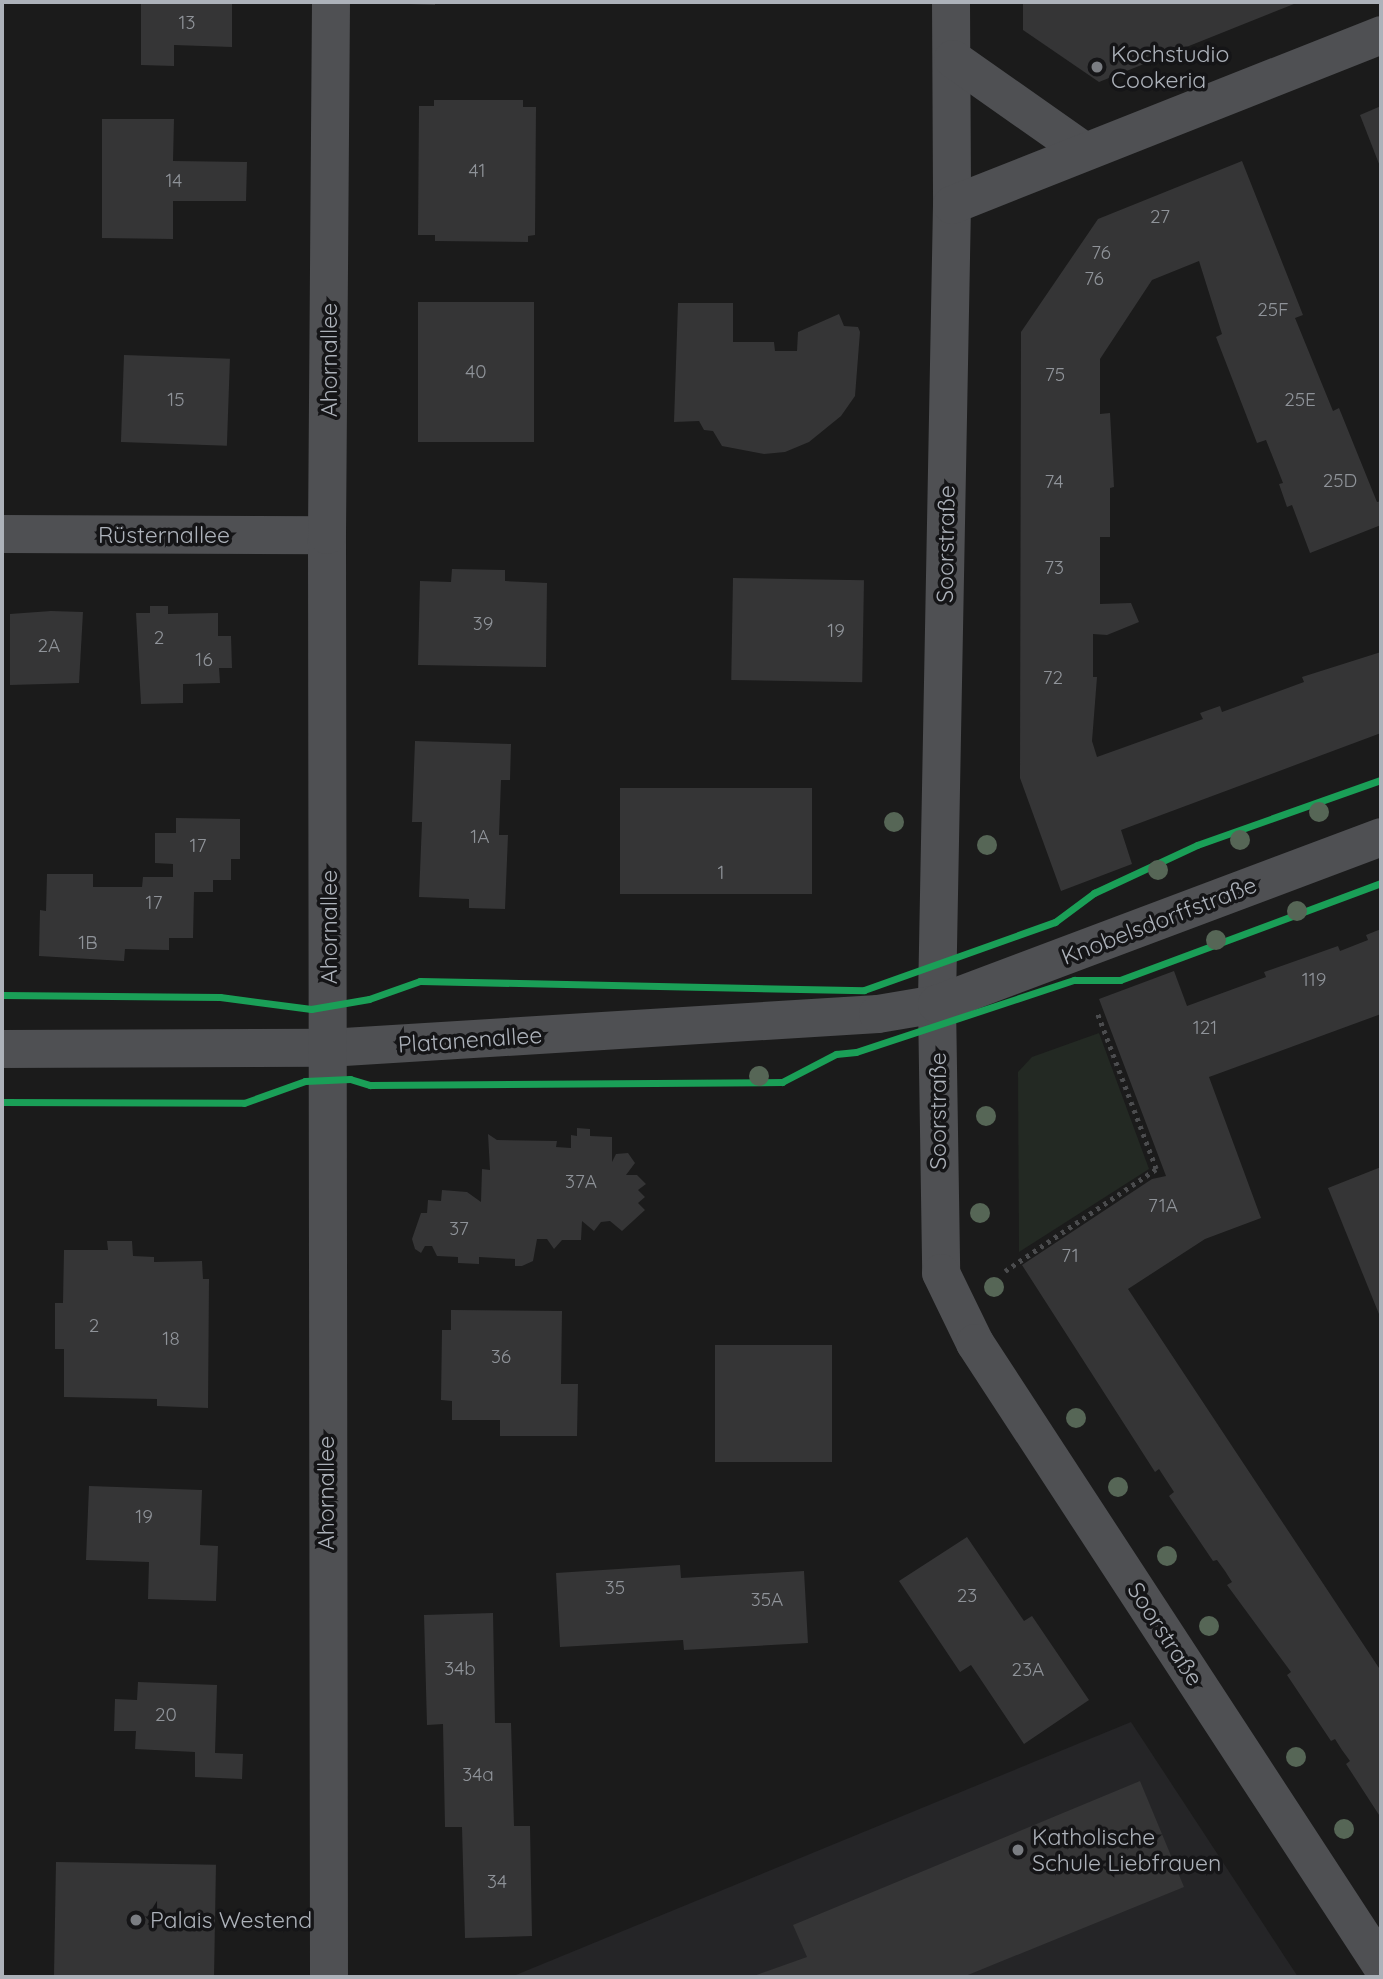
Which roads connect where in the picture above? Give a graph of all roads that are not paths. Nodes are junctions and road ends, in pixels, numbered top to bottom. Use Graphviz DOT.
graph roads {
  1 [pos="331,2"];
  2 [pos="951,2"];
  3 [pos="1381,35"];
  4 [pos="953,59"];
  5 [pos="1084,151"];
  6 [pos="952,205"];
  7 [pos="2,534"];
  8 [pos="327,536"];
  9 [pos="1381,837"];
  10 [pos="937,1004"];
  11 [pos="328,1048"];
  12 [pos="2,1049"];
  13 [pos="1381,1965"];
  14 [pos="329,1977"];
  1 -- 8 [label="street, Ahornallee"];
  2 -- 4 [label="street, Soorstraße"];
  3 -- 5 [label="street"];
  4 -- 5 [label="street"];
  4 -- 6 [label="street, Soorstraße"];
  5 -- 6 [label="street"];
  6 -- 10 [label="street, Soorstraße"];
  7 -- 8 [label="street, Rüsternallee"];
  8 -- 11 [label="street, Ahornallee"];
  9 -- 10 [label="street, Knobelsdorffstraße"];
  10 -- 11 [label="street, Platanenallee"];
  10 -- 13 [label="street, Soorstraße"];
  11 -- 12 [label="street, Platanenallee"];
  11 -- 14 [label="street, Ahornallee"];
}
